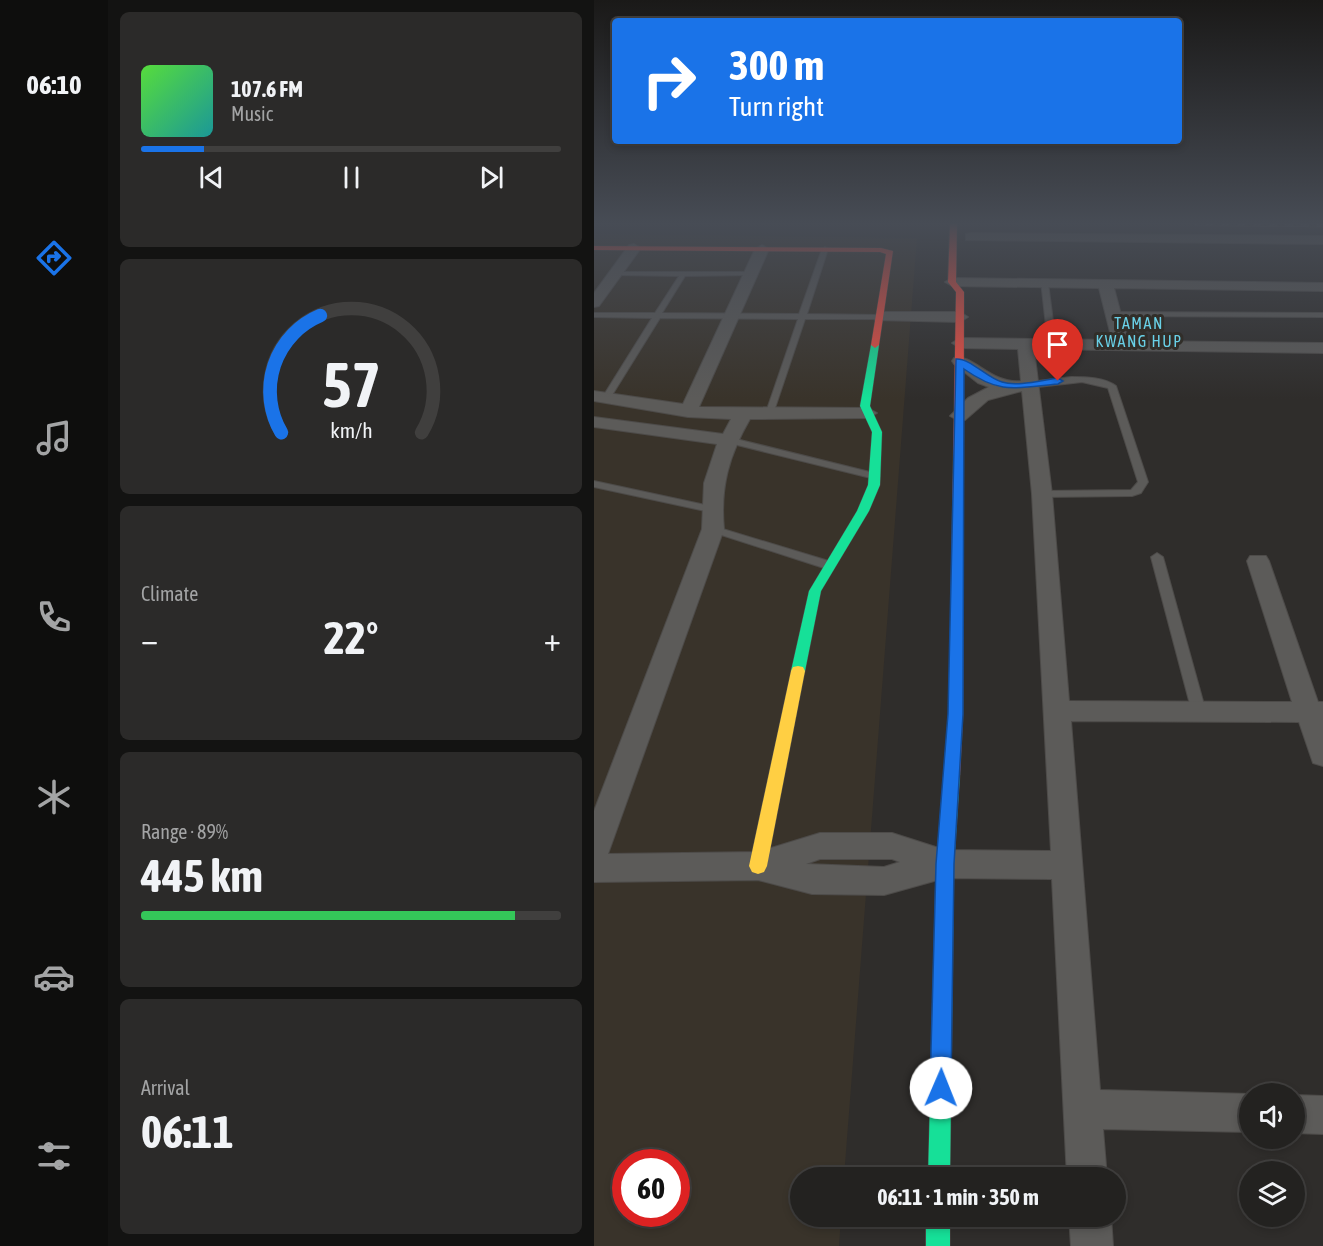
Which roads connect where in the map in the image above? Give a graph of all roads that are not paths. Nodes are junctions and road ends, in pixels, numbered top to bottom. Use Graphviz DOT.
graph roads {
  1 [pos="609,282"];
  2 [pos="678,282"];
  3 [pos="746,282"];
  4 [pos="813,282"];
  5 [pos="884,282"];
  6 [pos="963,282"];
  7 [pos="975,282"];
  8 [pos="1044,283"];
  9 [pos="1105,283"];
  10 [pos="1323,287"];
  11 [pos="594,303"];
  12 [pos="1113,314"];
  13 [pos="594,315"];
  14 [pos="1323,315"];
  15 [pos="657,316"];
  16 [pos="731,316"];
  17 [pos="801,316"];
  18 [pos="879,317"];
  19 [pos="960,317"];
  20 [pos="960,343"];
  21 [pos="1026,343"];
  22 [pos="1052,344"];
  23 [pos="1120,345"];
  24 [pos="1323,348"];
  25 [pos="960,361"];
  26 [pos="1029,386"];
  27 [pos="1004,387"];
  28 [pos="600,397"];
  29 [pos="688,412"];
  30 [pos="868,413"];
  31 [pos="743,415"];
  32 [pos="769,416"];
  33 [pos="959,416"];
  34 [pos="594,422"];
  35 [pos="728,440"];
  36 [pos="875,476"];
  37 [pos="594,484"];
  38 [pos="1042,494"];
  39 [pos="711,519"];
  40 [pos="1157,557"];
  41 [pos="1258,561"];
  42 [pos="828,565"];
  43 [pos="1057,711"];
  44 [pos="1199,712"];
  45 [pos="1316,712"];
  46 [pos="1323,755"];
  47 [pos="594,851"];
  48 [pos="945,864"];
  49 [pos="1065,865"];
  50 [pos="758,866"];
  51 [pos="594,868"];
  52 [pos="1083,1109"];
  53 [pos="1239,1113"];
  54 [pos="1305,1114"];
  55 [pos="1323,1115"];
  56 [pos="939,1167"];
  57 [pos="1087,1167"];
  58 [pos="938,1227"];
  59 [pos="1091,1227"];
  60 [pos="938,1246"];
  61 [pos="1092,1246"];
  1 -- 11 [label="street"];
  2 -- 15 [label="lane"];
  3 -- 16 [label="street"];
  4 -- 17 [label="lane"];
  5 -- 18 [label="street"];
  6 -- 19 [label="street"];
  7 -- 8 [label="street"];
  8 -- 9 [label="street"];
  8 -- 22 [label="lane"];
  9 -- 10 [label="street"];
  9 -- 12 [label="street"];
  12 -- 14 [label="lane"];
  12 -- 23 [label="street"];
  13 -- 15 [label="lane"];
  15 -- 16 [label="lane"];
  15 -- 28 [label="lane"];
  16 -- 17 [label="lane"];
  16 -- 29 [label="street"];
  17 -- 18 [label="lane"];
  17 -- 32 [label="lane"];
  18 -- 19 [label="street"];
  18 -- 30 [label="street"];
  19 -- 20 [label="street"];
  20 -- 21 [label="street"];
  20 -- 25 [label="street"];
  21 -- 22 [label="street"];
  21 -- 26 [label="street"];
  22 -- 23 [label="street"];
  23 -- 24 [label="street"];
  25 -- 27 [label="street"];
  25 -- 33 [label="street"];
  26 -- 27 [label="street"];
  26 -- 38 [label="street"];
  26 -- 38 [label="lane"];
  27 -- 33 [label="street"];
  28 -- 29 [label="street"];
  29 -- 31 [label="street"];
  30 -- 32 [label="street"];
  30 -- 36 [label="street"];
  31 -- 32 [label="street"];
  31 -- 35 [label="street"];
  33 -- 48 [label="street"];
  34 -- 35 [label="street"];
  35 -- 36 [label="lane"];
  35 -- 39 [label="street"];
  36 -- 42 [label="street"];
  37 -- 39 [label="lane"];
  38 -- 43 [label="street"];
  39 -- 42 [label="lane"];
  39 -- 47 [label="street"];
  40 -- 44 [label="lane"];
  41 -- 45 [label="street"];
  42 -- 50 [label="street"];
  43 -- 44 [label="street"];
  43 -- 49 [label="street"];
  44 -- 45 [label="street"];
  45 -- 46 [label="street"];
  48 -- 49 [label="street"];
  48 -- 50 [label="street"];
  48 -- 56 [label="street"];
  49 -- 52 [label="street"];
  50 -- 51 [label="street"];
  52 -- 53 [label="street"];
  52 -- 57 [label="street"];
  54 -- 55 [label="street"];
  58 -- 60 [label="street"];
  59 -- 61 [label="street"];
}
